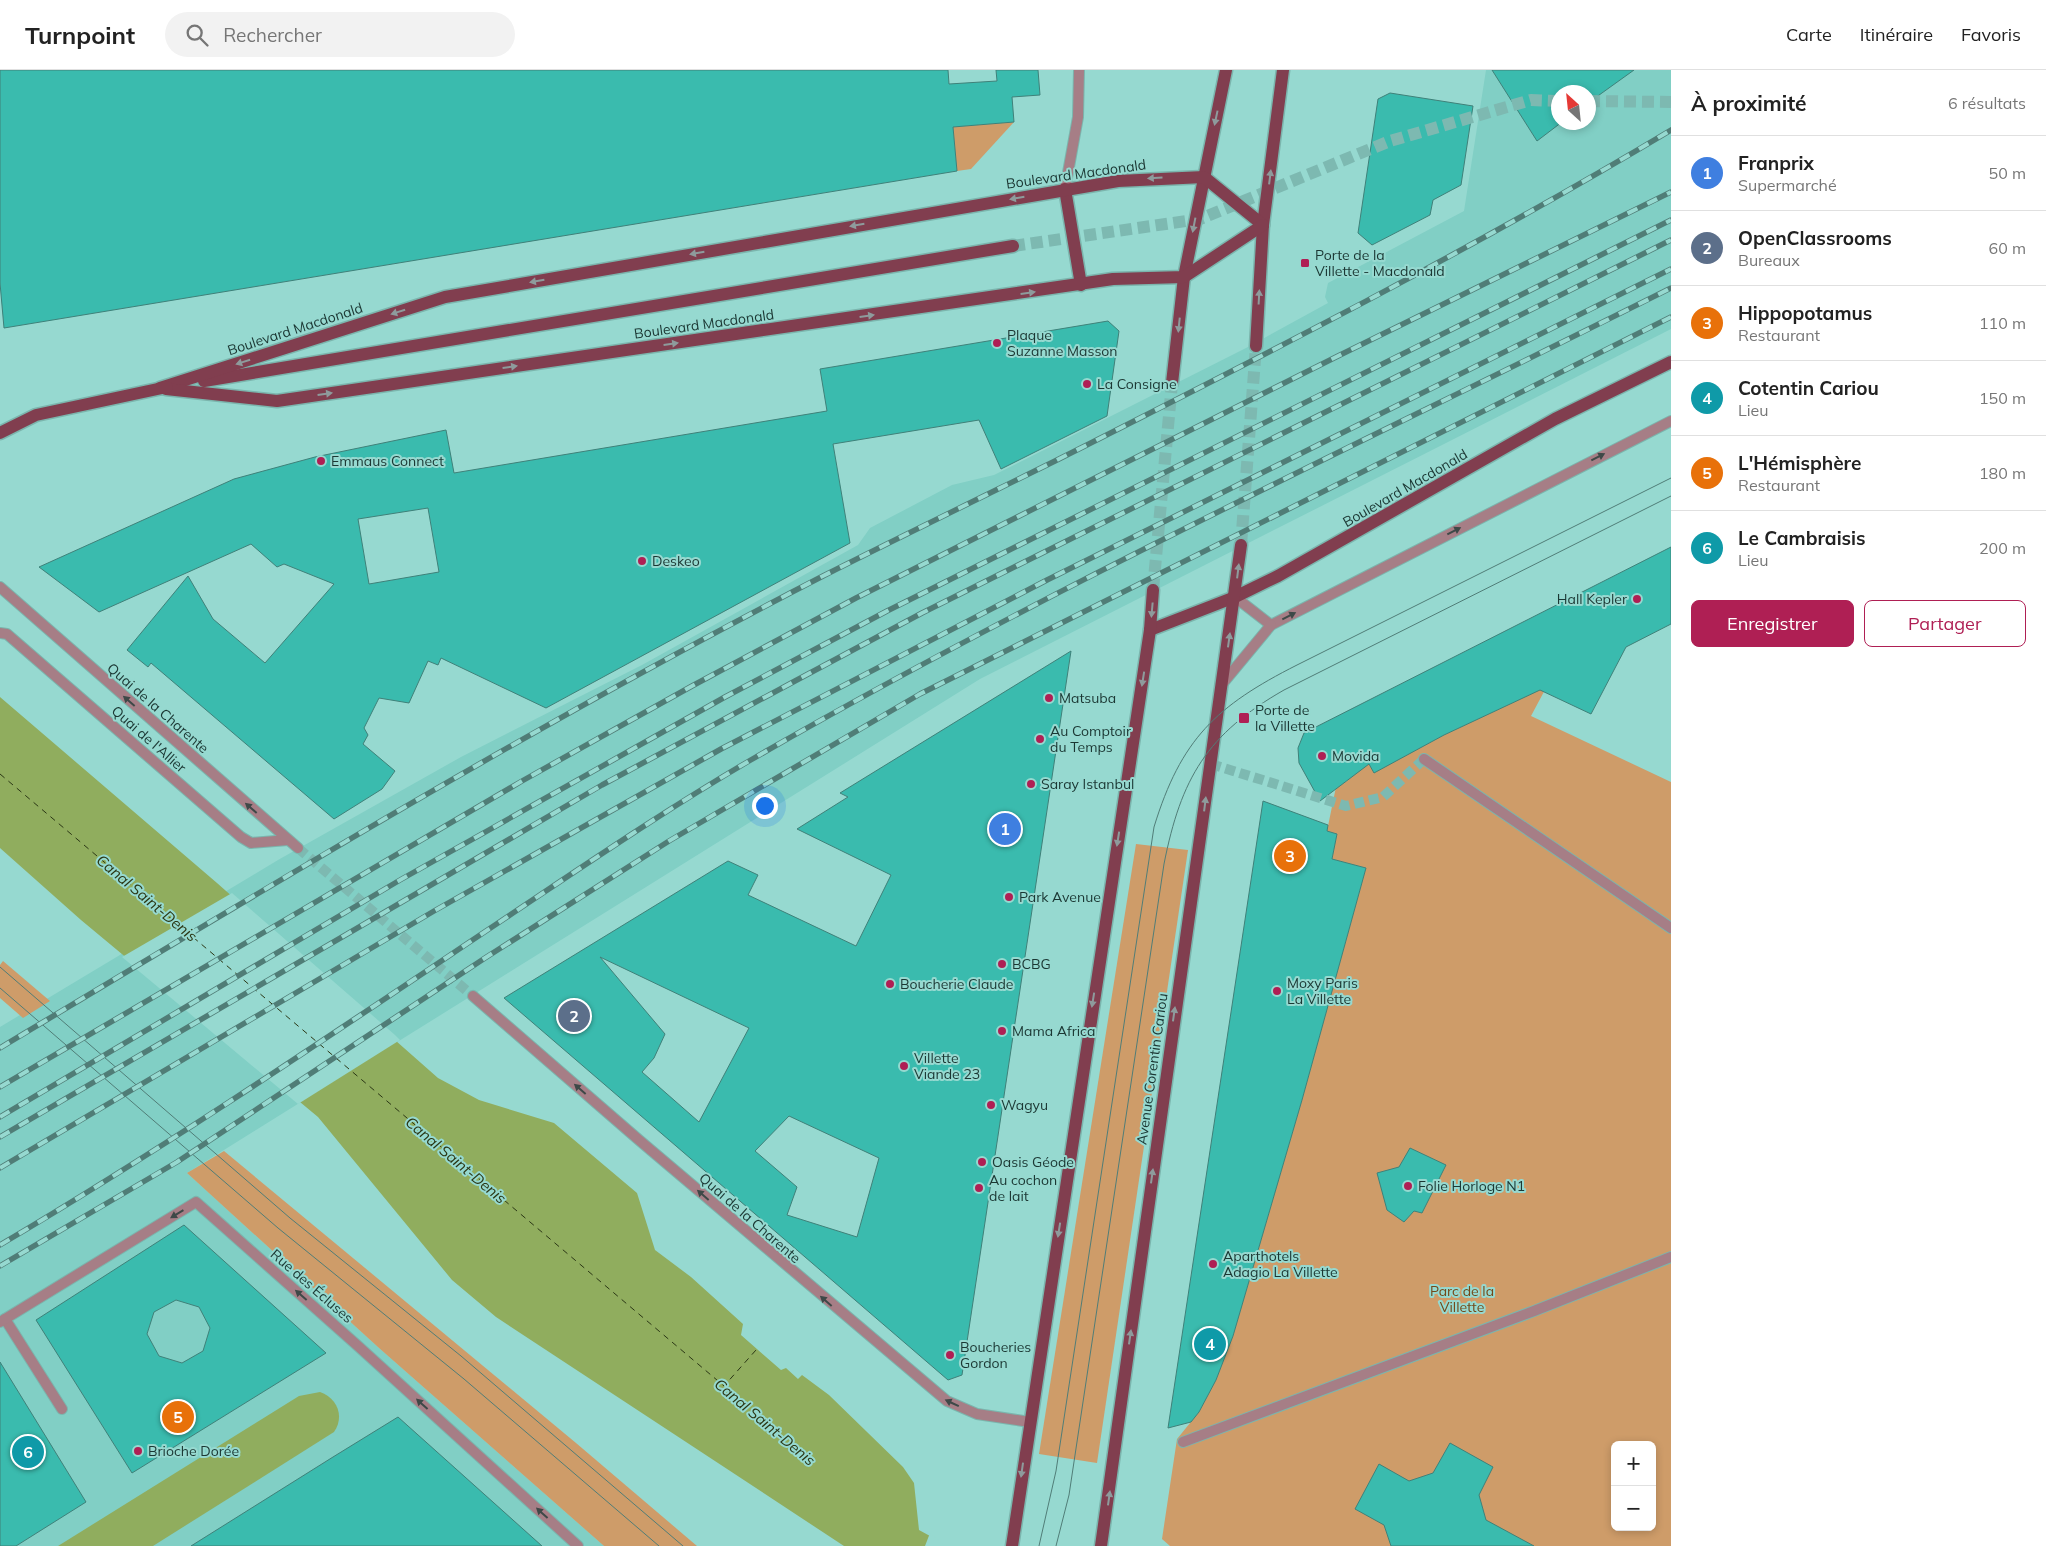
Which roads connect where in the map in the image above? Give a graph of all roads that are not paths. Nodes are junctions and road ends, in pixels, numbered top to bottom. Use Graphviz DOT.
graph roads {
  1 [pos="1079,70"];
  2 [pos="1226,70"];
  3 [pos="1283,70"];
  4 [pos="1204,177"];
  5 [pos="1065,189"];
  6 [pos="1263,225"];
  7 [pos="1013,246"];
  8 [pos="1184,277"];
  9 [pos="1081,285"];
  10 [pos="1256,346"];
  11 [pos="1671,362"];
  12 [pos="1172,384"];
  13 [pos="160,388"];
  14 [pos="1671,421"];
  15 [pos="0,433"];
  16 [pos="1241,545"];
  17 [pos="0,588"];
  18 [pos="1154,590"];
  19 [pos="1235,597"];
  20 [pos="1271,625"];
  21 [pos="1150,630"];
  22 [pos="0,633"];
  23 [pos="1223,683"];
  24 [pos="1424,759"];
  25 [pos="288,840"];
  26 [pos="298,848"];
  27 [pos="1671,928"];
  28 [pos="473,996"];
  29 [pos="1671,1257"];
  30 [pos="3,1320"];
  31 [pos="62,1409"];
  32 [pos="1030,1422"];
  33 [pos="1183,1442"];
  34 [pos="578,1546"];
  35 [pos="1012,1546"];
  36 [pos="1101,1546"];
  1 -- 5 [label="street"];
  2 -- 4 [label="main road, one-way"];
  6 -- 3 [label="main road, one-way"];
  4 -- 5 [label="main road, Boulevard Macdonald, one-way"];
  4 -- 6 [label="main road"];
  4 -- 8 [label="main road, one-way"];
  5 -- 9 [label="main road"];
  5 -- 13 [label="main road, Boulevard Macdonald, one-way"];
  6 -- 8 [label="main road"];
  10 -- 6 [label="main road, one-way"];
  7 -- 13 [label="main road, Boulevard Macdonald"];
  8 -- 9 [label="main road, Boulevard Macdonald"];
  8 -- 12 [label="main road, one-way"];
  13 -- 9 [label="main road, Boulevard Macdonald, one-way"];
  11 -- 19 [label="main road, Boulevard Macdonald"];
  13 -- 15 [label="main road, Boulevard Macdonald"];
  20 -- 14 [label="street, one-way"];
  19 -- 16 [label="main road, Avenue Corentin Cariou, one-way"];
  25 -- 17 [label="street, Quai de la Charente, one-way"];
  18 -- 21 [label="main road, one-way"];
  19 -- 20 [label="street"];
  19 -- 21 [label="main road, Boulevard Macdonald"];
  23 -- 19 [label="main road, Avenue Corentin Cariou, one-way"];
  20 -- 23 [label="street"];
  21 -- 32 [label="main road, one-way"];
  22 -- 25 [label="street, Quai de l'Allier"];
  36 -- 23 [label="main road, Avenue Corentin Cariou, one-way"];
  24 -- 27 [label="street"];
  25 -- 26 [label="street, Quai de la Charente"];
  32 -- 28 [label="street, Quai de la Charente, one-way"];
  29 -- 33 [label="street"];
  30 -- 31 [label="street"];
  34 -- 30 [label="street, Rue des Écluses, one-way"];
  32 -- 35 [label="main road, one-way"];
}
